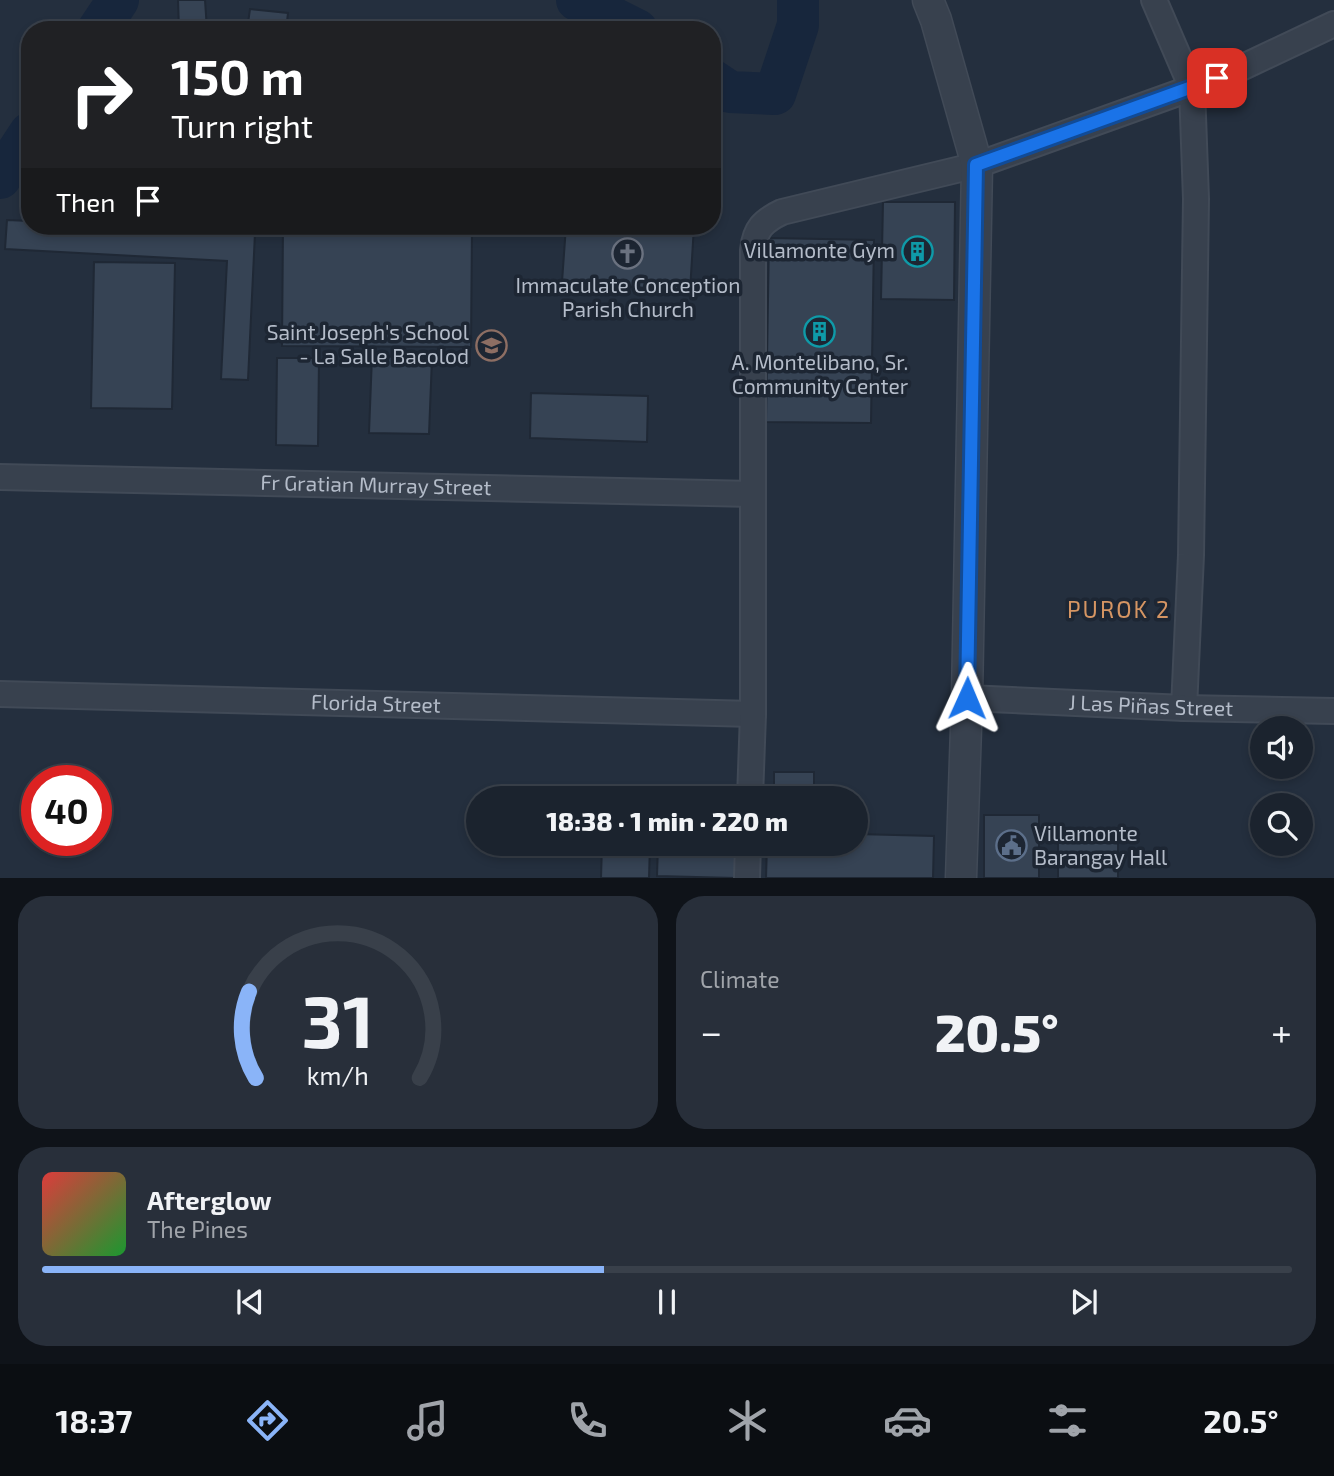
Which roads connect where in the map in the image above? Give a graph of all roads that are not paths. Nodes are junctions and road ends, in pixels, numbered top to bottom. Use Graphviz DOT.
graph roads {
  1 [pos="928,0"];
  2 [pos="1154,0"];
  3 [pos="1334,23"];
  4 [pos="1192,88"];
  5 [pos="976,165"];
  6 [pos="0,477"];
  7 [pos="753,494"];
  8 [pos="0,694"];
  9 [pos="967,698"];
  10 [pos="1184,708"];
  11 [pos="1334,711"];
  12 [pos="753,714"];
  13 [pos="750,786"];
  14 [pos="748,856"];
  15 [pos="747,877"];
  16 [pos="961,877"];
  1 -- 5 [label="street"];
  2 -- 4 [label="street"];
  3 -- 4 [label="street"];
  4 -- 5 [label="street"];
  4 -- 10 [label="street"];
  5 -- 7 [label="street"];
  5 -- 9 [label="street"];
  6 -- 7 [label="street, Fr Gratian Murray Street"];
  7 -- 12 [label="street"];
  8 -- 12 [label="street, Florida Street"];
  9 -- 10 [label="street, J Las Piñas Street"];
  9 -- 16 [label="street"];
  10 -- 11 [label="street, J Las Piñas Street"];
  12 -- 13 [label="street"];
  14 -- 15 [label="street"];
}
